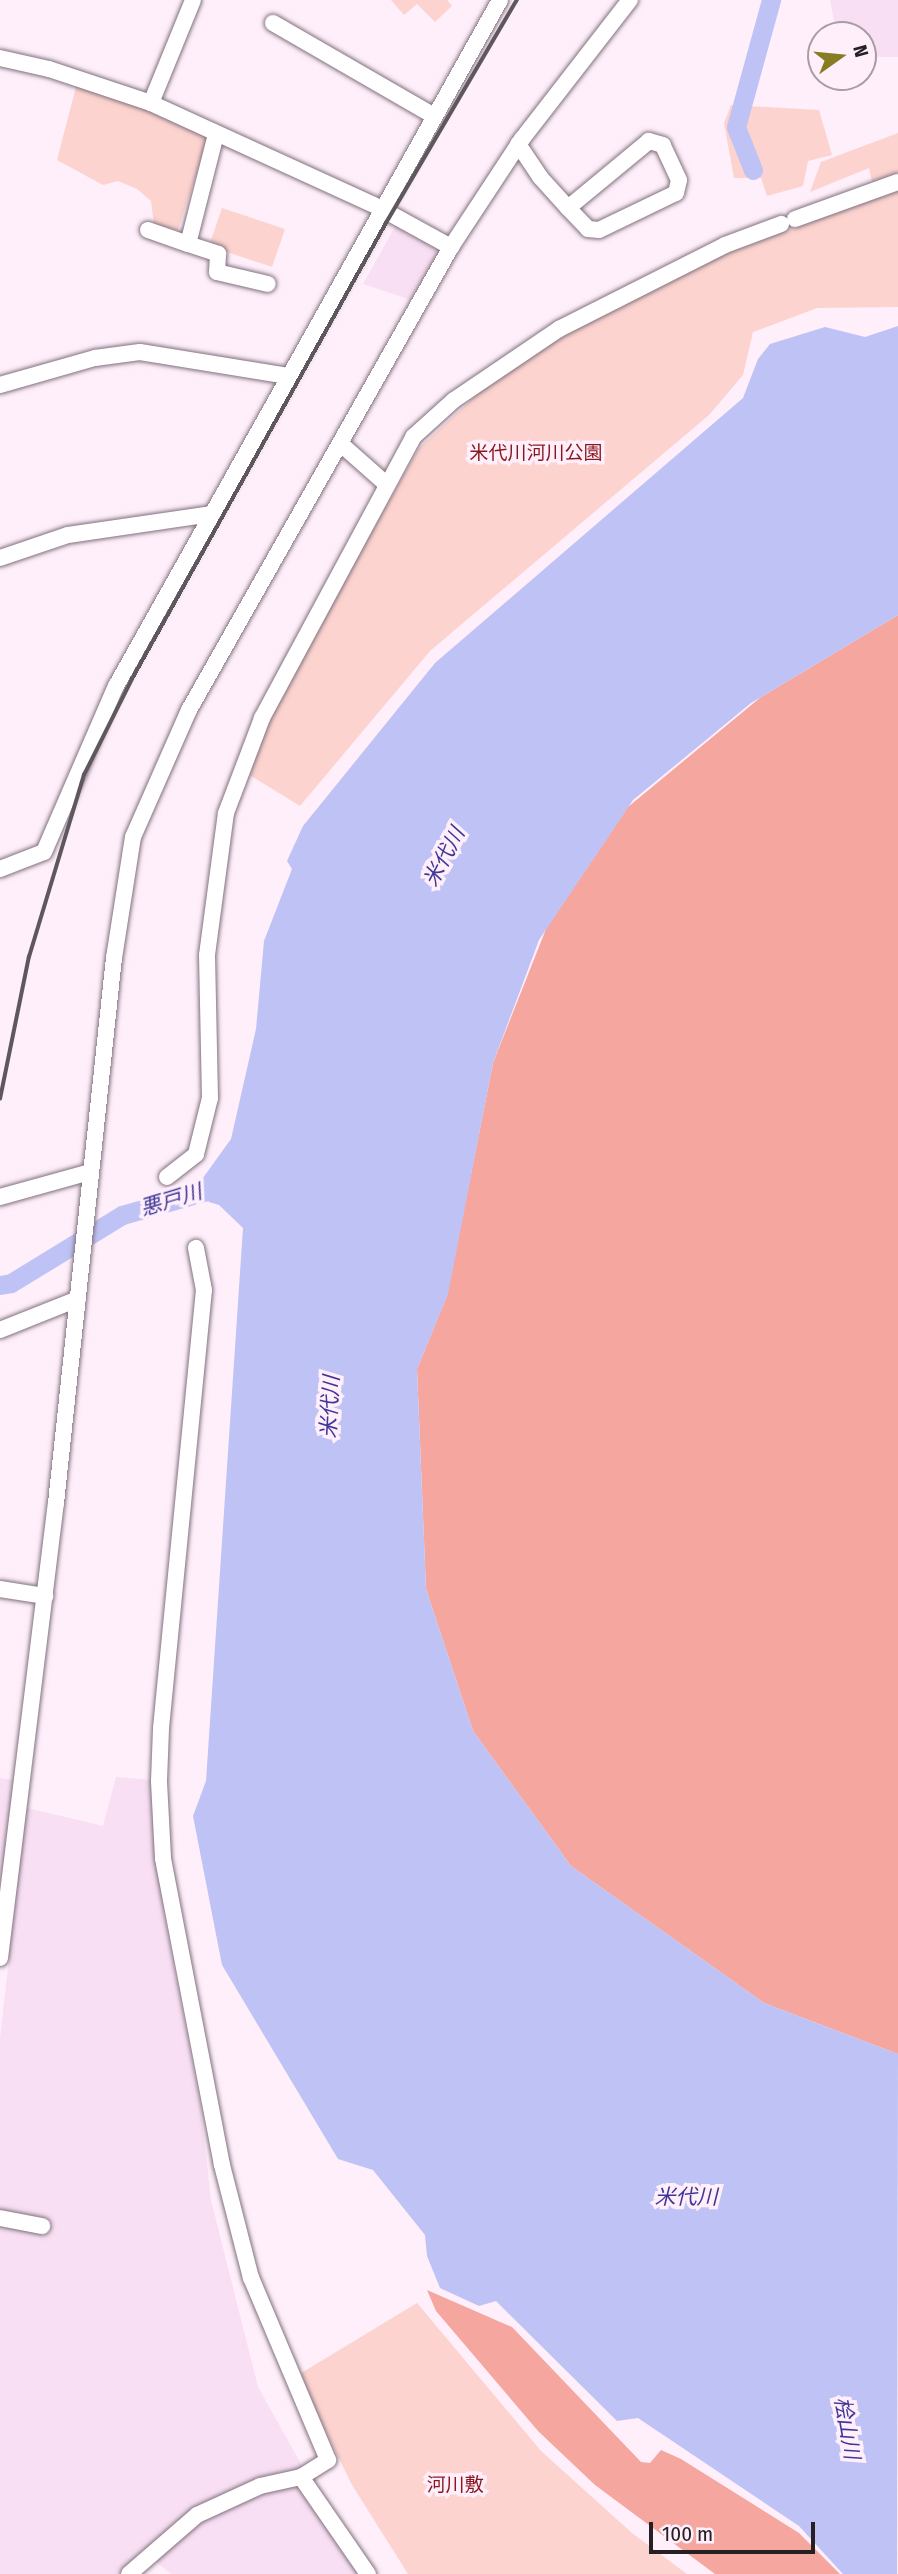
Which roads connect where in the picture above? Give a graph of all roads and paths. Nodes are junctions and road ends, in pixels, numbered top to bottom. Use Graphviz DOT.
graph roads {
  1 [pos="192,0"];
  2 [pos="500,0"];
  3 [pos="630,0"];
  4 [pos="273,23"];
  5 [pos="0,58"];
  6 [pos="151,103"];
  7 [pos="434,116"];
  8 [pos="216,134"];
  9 [pos="518,144"];
  10 [pos="898,182"];
  11 [pos="568,208"];
  12 [pos="382,209"];
  13 [pos="148,230"];
  14 [pos="188,244"];
  15 [pos="451,247"];
  16 [pos="268,284"];
  17 [pos="288,376"];
  18 [pos="0,385"];
  19 [pos="341,444"];
  20 [pos="385,482"];
  21 [pos="212,514"];
  22 [pos="0,558"];
  23 [pos="0,869"];
  24 [pos="90,1177"];
  25 [pos="167,1177"];
  26 [pos="0,1197"];
  27 [pos="196,1248"];
  28 [pos="78,1299"];
  29 [pos="0,1330"];
  30 [pos="0,1589"];
  31 [pos="45,1595"];
  32 [pos="0,1958"];
  33 [pos="0,2218"];
  34 [pos="42,2226"];
  35 [pos="301,2477"];
  36 [pos="129,2574"];
  37 [pos="369,2574"];
  1 -- 6 [label="street"];
  2 -- 7 [label="street"];
  3 -- 9 [label="street"];
  4 -- 7 [label="street"];
  5 -- 6 [label="street"];
  6 -- 8 [label="street"];
  7 -- 12 [label="street"];
  8 -- 12 [label="street"];
  8 -- 14 [label="street"];
  9 -- 11 [label="street"];
  9 -- 15 [label="street"];
  10 -- 20 [label="street"];
  11 -- 11 [label="street"];
  12 -- 15 [label="street"];
  12 -- 17 [label="street"];
  13 -- 14 [label="street"];
  14 -- 16 [label="street"];
  15 -- 19 [label="street"];
  17 -- 18 [label="street"];
  17 -- 21 [label="street"];
  19 -- 20 [label="street"];
  19 -- 24 [label="street"];
  20 -- 25 [label="street"];
  21 -- 22 [label="street"];
  21 -- 23 [label="street"];
  24 -- 26 [label="street"];
  24 -- 28 [label="street"];
  27 -- 35 [label="street"];
  28 -- 29 [label="street"];
  28 -- 31 [label="street"];
  30 -- 31 [label="street"];
  31 -- 32 [label="street"];
  33 -- 34 [label="street"];
  35 -- 36 [label="street"];
  35 -- 37 [label="street"];
}
